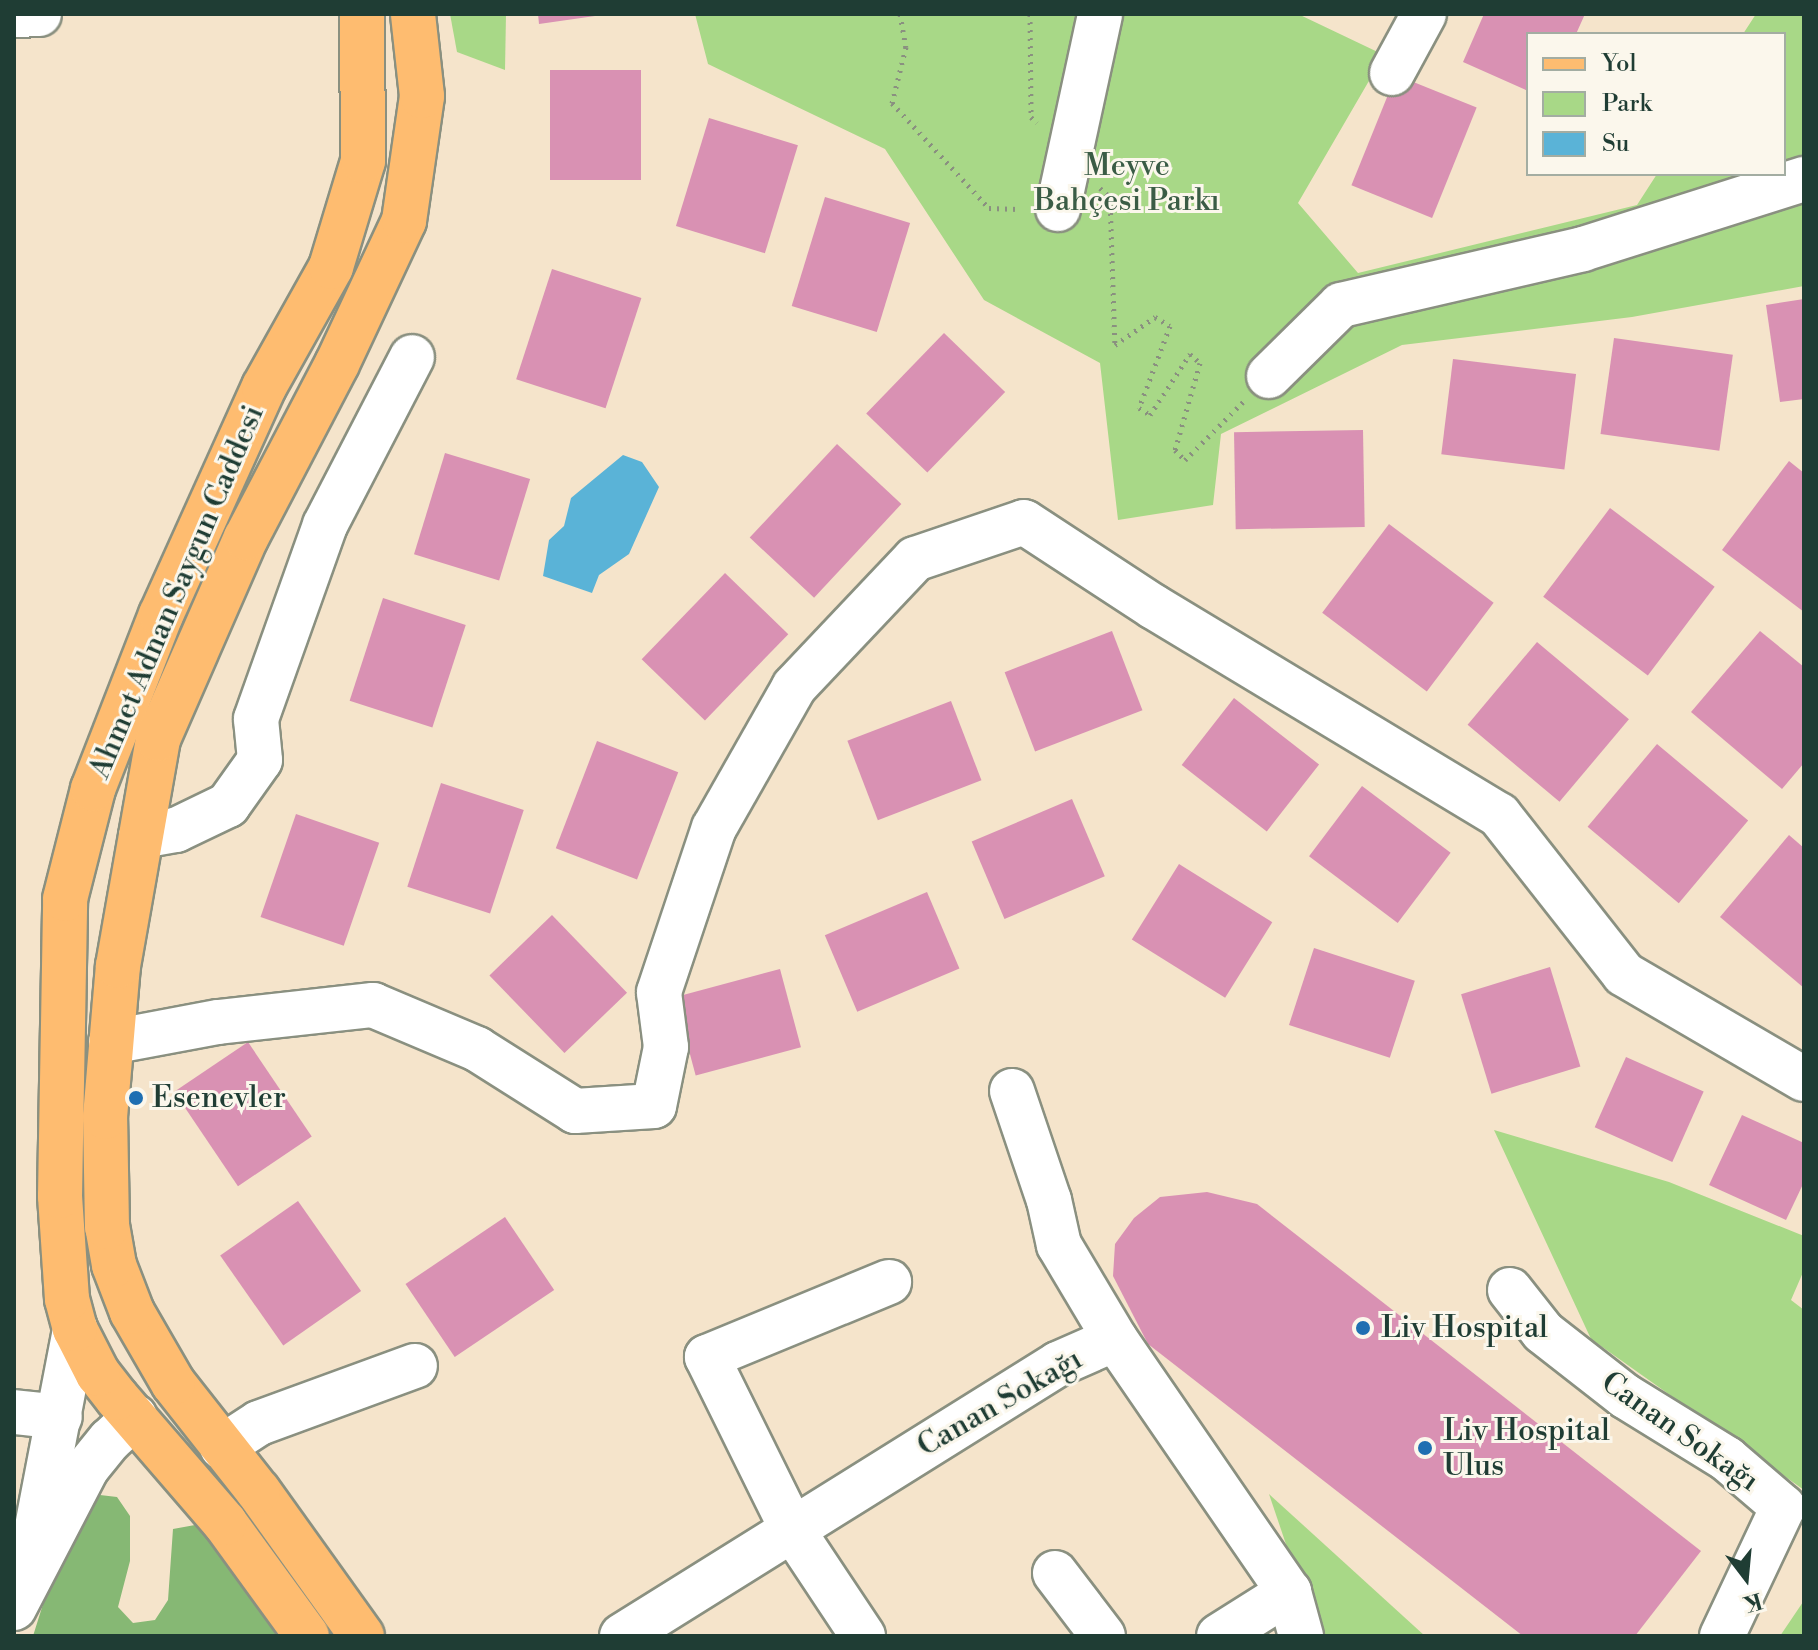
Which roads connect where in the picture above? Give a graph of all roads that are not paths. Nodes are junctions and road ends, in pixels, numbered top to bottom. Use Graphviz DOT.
graph roads {
  1 [pos="39,14"];
  2 [pos="362,14"];
  3 [pos="1100,14"];
  4 [pos="1424,14"];
  5 [pos="14,15"];
  6 [pos="413,17"];
  7 [pos="1392,73"];
  8 [pos="1804,179"];
  9 [pos="1058,209"];
  10 [pos="412,357"];
  11 [pos="1269,376"];
  12 [pos="141,836"];
  13 [pos="111,1042"];
  14 [pos="1804,1079"];
  15 [pos="1012,1091"];
  16 [pos="889,1282"];
  17 [pos="1510,1290"];
  18 [pos="132,1312"];
  19 [pos="75,1329"];
  20 [pos="1115,1339"];
  21 [pos="415,1366"];
  22 [pos="173,1383"];
  23 [pos="14,1412"];
  24 [pos="60,1417"];
  25 [pos="135,1417"];
  26 [pos="222,1447"];
  27 [pos="792,1529"];
  28 [pos="1055,1573"];
  29 [pos="1289,1592"];
  30 [pos="20,1594"];
  31 [pos="626,1635"];
  32 [pos="307,1636"];
  33 [pos="362,1636"];
  34 [pos="863,1636"];
  35 [pos="1103,1636"];
  36 [pos="1219,1636"];
  37 [pos="1301,1636"];
  38 [pos="1722,1636"];
  1 -- 5 [label="street"];
  2 -- 6 [label="street"];
  2 -- 19 [label="main road, Ahmet Adnan Saygun Caddesi"];
  3 -- 9 [label="street"];
  4 -- 7 [label="street"];
  6 -- 12 [label="main road, Ahmet Adnan Saygun Caddesi"];
  8 -- 11 [label="street"];
  10 -- 12 [label="street"];
  12 -- 13 [label="main road, Ahmet Adnan Saygun Caddesi"];
  13 -- 14 [label="street"];
  13 -- 18 [label="main road, Ahmet Adnan Saygun Caddesi"];
  15 -- 20 [label="street"];
  16 -- 27 [label="street"];
  17 -- 38 [label="street, Canan Sokağı"];
  18 -- 19 [label="main road"];
  18 -- 22 [label="main road, Ahmet Adnan Saygun Caddesi"];
  19 -- 24 [label="street"];
  19 -- 25 [label="main road, Ahmet Adnan Saygun Caddesi"];
  20 -- 27 [label="street, Canan Sokağı"];
  20 -- 29 [label="street, Canan Sokağı"];
  21 -- 26 [label="street"];
  22 -- 25 [label="main road"];
  22 -- 26 [label="main road, Ahmet Adnan Saygun Caddesi"];
  23 -- 24 [label="street"];
  24 -- 30 [label="street"];
  25 -- 30 [label="street"];
  25 -- 32 [label="main road, Ahmet Adnan Saygun Caddesi"];
  26 -- 33 [label="main road, Ahmet Adnan Saygun Caddesi"];
  27 -- 31 [label="street, Canan Sokağı"];
  27 -- 34 [label="street"];
  28 -- 35 [label="street"];
  29 -- 36 [label="street"];
  29 -- 37 [label="street, Canan Sokağı"];
}
